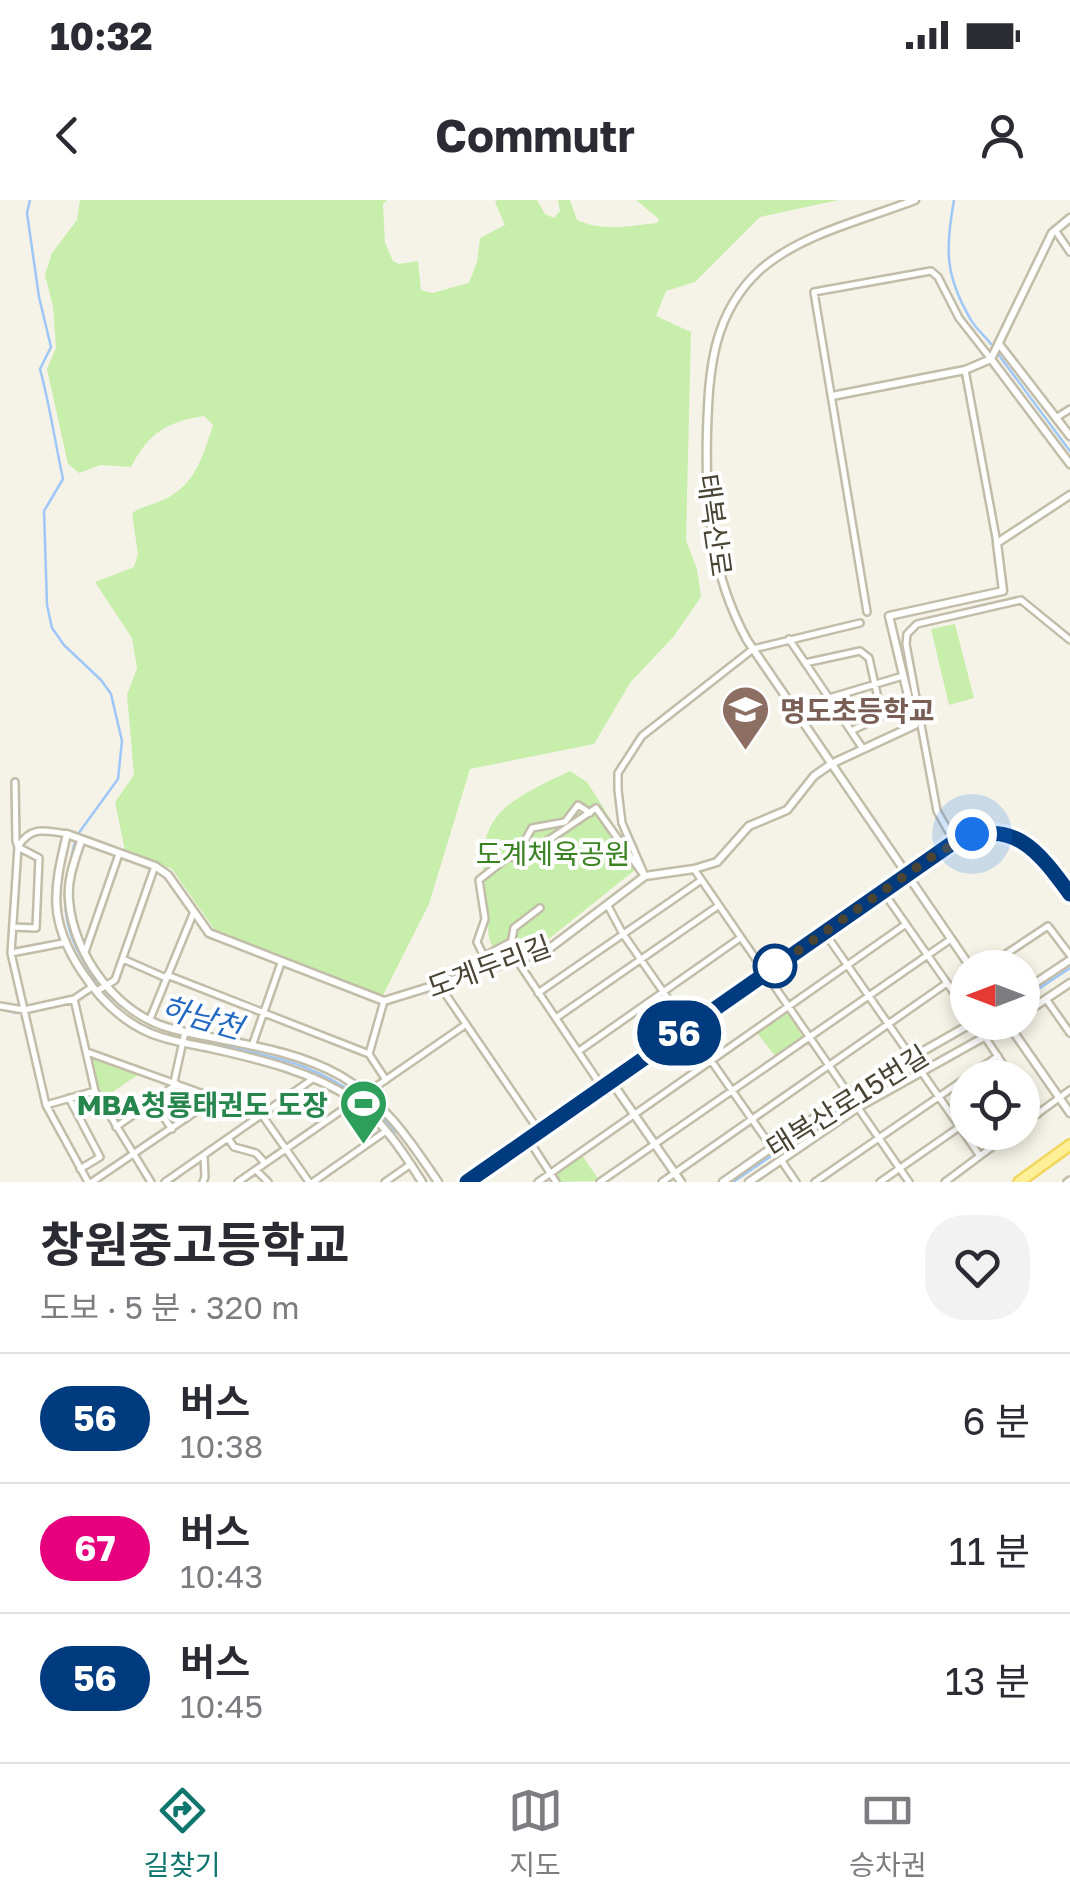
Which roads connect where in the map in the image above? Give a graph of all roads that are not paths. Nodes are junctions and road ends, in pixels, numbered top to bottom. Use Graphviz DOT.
graph roads {
  1 [pos="914,200"];
  2 [pos="1070,218"];
  3 [pos="1054,230"];
  4 [pos="1070,252"];
  5 [pos="999,344"];
  6 [pos="991,360"];
  7 [pos="966,370"];
  8 [pos="832,396"];
  9 [pos="1070,409"];
  10 [pos="1056,418"];
  11 [pos="1070,436"];
  12 [pos="1070,464"];
  13 [pos="1070,494"];
  14 [pos="998,543"];
  15 [pos="867,612"];
  16 [pos="860,622"];
  17 [pos="789,639"];
  18 [pos="1070,640"];
  19 [pos="753,649"];
  20 [pos="805,662"];
  21 [pos="903,676"];
  22 [pos="875,683"];
  23 [pos="830,698"];
  24 [pos="851,731"];
  25 [pos="863,749"];
  26 [pos="831,764"];
  27 [pos="16,782"];
  28 [pos="590,813"];
  29 [pos="74,837"];
  30 [pos="954,842"];
  31 [pos="18,847"];
  32 [pos="119,854"];
  33 [pos="510,856"];
  34 [pos="155,866"];
  35 [pos="694,870"];
  36 [pos="906,874"];
  37 [pos="645,876"];
  38 [pos="701,880"];
  39 [pos="1066,882"];
  40 [pos="882,890"];
  41 [pos="1070,894"];
  42 [pos="608,906"];
  43 [pos="718,906"];
  44 [pos="540,908"];
  45 [pos="193,914"];
  46 [pos="906,924"];
  47 [pos="13,927"];
  48 [pos="824,931"];
  49 [pos="623,934"];
  50 [pos="740,938"];
  51 [pos="951,939"];
  52 [pos="63,943"];
  53 [pos="509,944"];
  54 [pos="959,950"];
  55 [pos="1013,950"];
  56 [pos="11,954"];
  57 [pos="84,955"];
  58 [pos="927,955"];
  59 [pos="483,957"];
  60 [pos="1070,957"];
  61 [pos="123,958"];
  62 [pos="518,960"];
  63 [pos="641,960"];
  64 [pos="281,963"];
  65 [pos="848,966"];
  66 [pos="490,969"];
  67 [pos="765,974"];
  68 [pos="166,976"];
  69 [pos="1040,979"];
  70 [pos="947,983"];
  71 [pos="1070,983"];
  72 [pos="440,986"];
  73 [pos="950,987"];
  74 [pos="100,988"];
  75 [pos="538,992"];
  76 [pos="663,992"];
  77 [pos="868,996"];
  78 [pos="74,999"];
  79 [pos="1046,999"];
  80 [pos="384,1002"];
  81 [pos="1040,1003"];
  82 [pos="0,1006"];
  83 [pos="788,1008"];
  84 [pos="24,1010"];
  85 [pos="265,1013"];
  86 [pos="556,1018"];
  87 [pos="150,1019"];
  88 [pos="466,1025"];
  89 [pos="888,1025"];
  90 [pos="688,1027"];
  91 [pos="1070,1033"];
  92 [pos="184,1036"];
  93 [pos="950,1036"];
  94 [pos="809,1037"];
  95 [pos="981,1040"];
  96 [pos="986,1040"];
  97 [pos="1020,1040"];
  98 [pos="252,1046"];
  99 [pos="578,1051"];
  100 [pos="87,1052"];
  101 [pos="369,1054"];
  102 [pos="998,1056"];
  103 [pos="912,1058"];
  104 [pos="1001,1060"];
  105 [pos="712,1062"];
  106 [pos="829,1066"];
  107 [pos="921,1072"];
  108 [pos="314,1078"];
  109 [pos="386,1080"];
  110 [pos="611,1081"];
  111 [pos="176,1083"];
  112 [pos="602,1087"];
  113 [pos="1070,1090"];
  114 [pos="95,1091"];
  115 [pos="732,1091"];
  116 [pos="848,1094"];
  117 [pos="938,1096"];
  118 [pos="361,1097"];
  119 [pos="1059,1097"];
  120 [pos="70,1098"];
  121 [pos="218,1098"];
  122 [pos="152,1102"];
  123 [pos="46,1104"];
  124 [pos="858,1108"];
  125 [pos="1040,1112"];
  126 [pos="950,1113"];
  127 [pos="1070,1113"];
  128 [pos="262,1115"];
  129 [pos="635,1115"];
  130 [pos="752,1119"];
  131 [pos="116,1127"];
  132 [pos="172,1128"];
  133 [pos="403,1130"];
  134 [pos="386,1131"];
  135 [pos="539,1131"];
  136 [pos="950,1132"];
  137 [pos="228,1138"];
  138 [pos="394,1138"];
  139 [pos="878,1138"];
  140 [pos="528,1139"];
  141 [pos="655,1144"];
  142 [pos="1070,1146"];
  143 [pos="772,1148"];
  144 [pos="286,1149"];
  145 [pos="976,1150"];
  146 [pos="988,1150"];
  147 [pos="132,1155"];
  148 [pos="204,1155"];
  149 [pos="980,1156"];
  150 [pos="780,1160"];
  151 [pos="265,1163"];
  152 [pos="411,1164"];
  153 [pos="80,1169"];
  154 [pos="899,1169"];
  155 [pos="256,1170"];
  156 [pos="108,1172"];
  157 [pos="550,1173"];
  158 [pos="675,1173"];
  159 [pos="247,1180"];
  160 [pos="90,1182"];
  161 [pos="115,1182"];
  162 [pos="151,1182"];
  163 [pos="165,1182"];
  164 [pos="202,1182"];
  165 [pos="238,1182"];
  166 [pos="268,1182"];
  167 [pos="311,1182"];
  168 [pos="386,1182"];
  169 [pos="422,1182"];
  170 [pos="438,1182"];
  171 [pos="467,1182"];
  172 [pos="538,1182"];
  173 [pos="556,1182"];
  174 [pos="600,1182"];
  175 [pos="662,1182"];
  176 [pos="682,1182"];
  177 [pos="722,1182"];
  178 [pos="749,1182"];
  179 [pos="796,1182"];
  180 [pos="815,1182"];
  181 [pos="880,1182"];
  182 [pos="909,1182"];
  183 [pos="945,1182"];
  184 [pos="1018,1182"];
  1 -- 19 [label="street, 태복산로"];
  2 -- 3 [label="street"];
  3 -- 4 [label="street"];
  3 -- 5 [label="street"];
  5 -- 6 [label="street"];
  5 -- 10 [label="street"];
  6 -- 7 [label="street"];
  6 -- 8 [label="street"];
  6 -- 12 [label="street"];
  7 -- 8 [label="street"];
  7 -- 14 [label="street"];
  8 -- 15 [label="street"];
  9 -- 10 [label="street"];
  10 -- 11 [label="street"];
  13 -- 14 [label="street"];
  14 -- 21 [label="street"];
  16 -- 17 [label="street"];
  17 -- 19 [label="street"];
  17 -- 20 [label="street"];
  18 -- 30 [label="street"];
  19 -- 26 [label="street, 태복산로"];
  19 -- 37 [label="street"];
  20 -- 22 [label="street"];
  20 -- 23 [label="street"];
  21 -- 22 [label="street"];
  21 -- 25 [label="street"];
  22 -- 23 [label="street"];
  22 -- 24 [label="street"];
  23 -- 24 [label="street"];
  24 -- 25 [label="street"];
  25 -- 26 [label="street"];
  26 -- 35 [label="street"];
  26 -- 36 [label="street, 태복산로"];
  27 -- 31 [label="street"];
  28 -- 33 [label="street"];
  28 -- 33 [label="street"];
  28 -- 37 [label="street"];
  29 -- 31 [label="street"];
  29 -- 32 [label="street"];
  29 -- 52 [label="street"];
  29 -- 57 [label="street"];
  30 -- 36 [label="street"];
  30 -- 39 [label="street"];
  31 -- 47 [label="street"];
  31 -- 47 [label="street"];
  32 -- 34 [label="street"];
  32 -- 57 [label="street"];
  33 -- 59 [label="street"];
  34 -- 45 [label="street"];
  34 -- 61 [label="street"];
  35 -- 37 [label="street"];
  35 -- 38 [label="street"];
  36 -- 40 [label="street"];
  36 -- 51 [label="street, 태복산로"];
  37 -- 42 [label="street, 도계두리길"];
  38 -- 43 [label="street"];
  38 -- 49 [label="street"];
  39 -- 41 [label="street"];
  40 -- 46 [label="street"];
  40 -- 48 [label="street"];
  42 -- 49 [label="street"];
  42 -- 62 [label="street, 도계두리길"];
  43 -- 50 [label="street"];
  43 -- 63 [label="street"];
  44 -- 53 [label="street"];
  45 -- 64 [label="street"];
  45 -- 68 [label="street"];
  46 -- 58 [label="street"];
  46 -- 65 [label="street"];
  47 -- 56 [label="street"];
  48 -- 65 [label="street"];
  48 -- 67 [label="street"];
  49 -- 63 [label="street"];
  49 -- 75 [label="street"];
  50 -- 67 [label="street"];
  50 -- 76 [label="street"];
  51 -- 54 [label="street, 태복산로"];
  51 -- 58 [label="street"];
  52 -- 56 [label="street"];
  52 -- 74 [label="street"];
  53 -- 59 [label="street"];
  53 -- 62 [label="street"];
  55 -- 60 [label="street"];
  56 -- 84 [label="street"];
  57 -- 74 [label="street"];
  58 -- 70 [label="street"];
  58 -- 77 [label="street"];
  59 -- 66 [label="street"];
  60 -- 69 [label="street"];
  61 -- 68 [label="street"];
  61 -- 74 [label="street"];
  62 -- 66 [label="street, 도계두리길"];
  62 -- 75 [label="street"];
  63 -- 76 [label="street"];
  63 -- 86 [label="street"];
  64 -- 80 [label="street"];
  64 -- 85 [label="street"];
  65 -- 77 [label="street"];
  65 -- 83 [label="street"];
  66 -- 72 [label="street, 도계두리길"];
  67 -- 83 [label="street"];
  67 -- 90 [label="street"];
  68 -- 85 [label="street"];
  68 -- 87 [label="street"];
  70 -- 73 [label="street"];
  70 -- 89 [label="street"];
  71 -- 79 [label="street"];
  72 -- 80 [label="street, 도계두리길"];
  72 -- 88 [label="street"];
  74 -- 78 [label="street"];
  74 -- 87 [label="street"];
  74 -- 92 [label="street"];
  75 -- 86 [label="street"];
  76 -- 90 [label="street"];
  76 -- 99 [label="street"];
  77 -- 89 [label="street"];
  77 -- 94 [label="street"];
  78 -- 84 [label="street"];
  78 -- 100 [label="street"];
  79 -- 81 [label="street"];
  79 -- 91 [label="street"];
  80 -- 101 [label="street"];
  82 -- 84 [label="street"];
  83 -- 94 [label="street"];
  83 -- 105 [label="street"];
  84 -- 123 [label="street"];
  85 -- 98 [label="street"];
  85 -- 101 [label="street"];
  86 -- 99 [label="street"];
  87 -- 92 [label="street"];
  88 -- 109 [label="street"];
  88 -- 135 [label="street"];
  89 -- 103 [label="street"];
  89 -- 106 [label="street"];
  90 -- 105 [label="street"];
  90 -- 110 [label="street"];
  92 -- 98 [label="street"];
  92 -- 108 [label="street"];
  92 -- 111 [label="street"];
  93 -- 103 [label="street, 태복산로15번길"];
  94 -- 106 [label="street"];
  94 -- 115 [label="street"];
  95 -- 107 [label="street"];
  96 -- 102 [label="street"];
  97 -- 119 [label="street"];
  98 -- 118 [label="street"];
  99 -- 112 [label="street"];
  100 -- 111 [label="street"];
  100 -- 114 [label="street"];
  101 -- 109 [label="street"];
  102 -- 104 [label="street"];
  102 -- 117 [label="street"];
  103 -- 107 [label="street"];
  103 -- 116 [label="street, 태복산로15번길"];
  105 -- 115 [label="street"];
  105 -- 129 [label="street"];
  106 -- 116 [label="street"];
  106 -- 130 [label="street"];
  107 -- 117 [label="street"];
  107 -- 124 [label="street"];
  108 -- 118 [label="street"];
  108 -- 128 [label="street"];
  109 -- 118 [label="street"];
  110 -- 112 [label="street"];
  110 -- 129 [label="street"];
  111 -- 121 [label="street"];
  111 -- 122 [label="street"];
  112 -- 135 [label="street"];
  113 -- 119 [label="street"];
  114 -- 120 [label="street"];
  114 -- 131 [label="street"];
  115 -- 130 [label="street"];
  115 -- 141 [label="street"];
  116 -- 124 [label="street"];
  116 -- 143 [label="street, 태복산로15번길"];
  117 -- 126 [label="street"];
  117 -- 139 [label="street"];
  118 -- 133 [label="street"];
  118 -- 134 [label="street"];
  118 -- 144 [label="street"];
  119 -- 125 [label="street"];
  119 -- 127 [label="street"];
  120 -- 123 [label="street"];
  120 -- 153 [label="street"];
  121 -- 128 [label="street"];
  121 -- 132 [label="street"];
  122 -- 131 [label="street"];
  122 -- 132 [label="street"];
  123 -- 153 [label="street"];
  124 -- 139 [label="street"];
  124 -- 150 [label="street"];
  128 -- 137 [label="street"];
  128 -- 144 [label="street"];
  129 -- 141 [label="street"];
  129 -- 157 [label="street"];
  130 -- 143 [label="street"];
  130 -- 158 [label="street"];
  131 -- 147 [label="street"];
  132 -- 147 [label="street"];
  133 -- 138 [label="street"];
  133 -- 170 [label="street"];
  134 -- 138 [label="street"];
  134 -- 167 [label="street"];
  135 -- 140 [label="street"];
  136 -- 154 [label="street"];
  137 -- 148 [label="street"];
  137 -- 151 [label="street"];
  138 -- 152 [label="street"];
  139 -- 154 [label="street"];
  139 -- 180 [label="street"];
  140 -- 157 [label="street"];
  140 -- 171 [label="street"];
  141 -- 158 [label="street"];
  141 -- 174 [label="street"];
  142 -- 184 [label="main road"];
  143 -- 177 [label="street, 태복산로15번길"];
  144 -- 151 [label="street"];
  144 -- 167 [label="street"];
  145 -- 149 [label="street"];
  146 -- 149 [label="street"];
  147 -- 156 [label="street"];
  147 -- 162 [label="street"];
  148 -- 163 [label="street"];
  148 -- 164 [label="street"];
  149 -- 183 [label="street"];
  150 -- 178 [label="street"];
  150 -- 179 [label="street"];
  151 -- 155 [label="street"];
  152 -- 168 [label="street"];
  152 -- 169 [label="street"];
  153 -- 160 [label="street"];
  154 -- 181 [label="street"];
  154 -- 182 [label="street"];
  155 -- 159 [label="street"];
  155 -- 166 [label="street"];
  156 -- 160 [label="street"];
  156 -- 161 [label="street"];
  157 -- 172 [label="street"];
  157 -- 173 [label="street"];
  158 -- 175 [label="street"];
  158 -- 176 [label="street"];
  159 -- 165 [label="street"];
}
